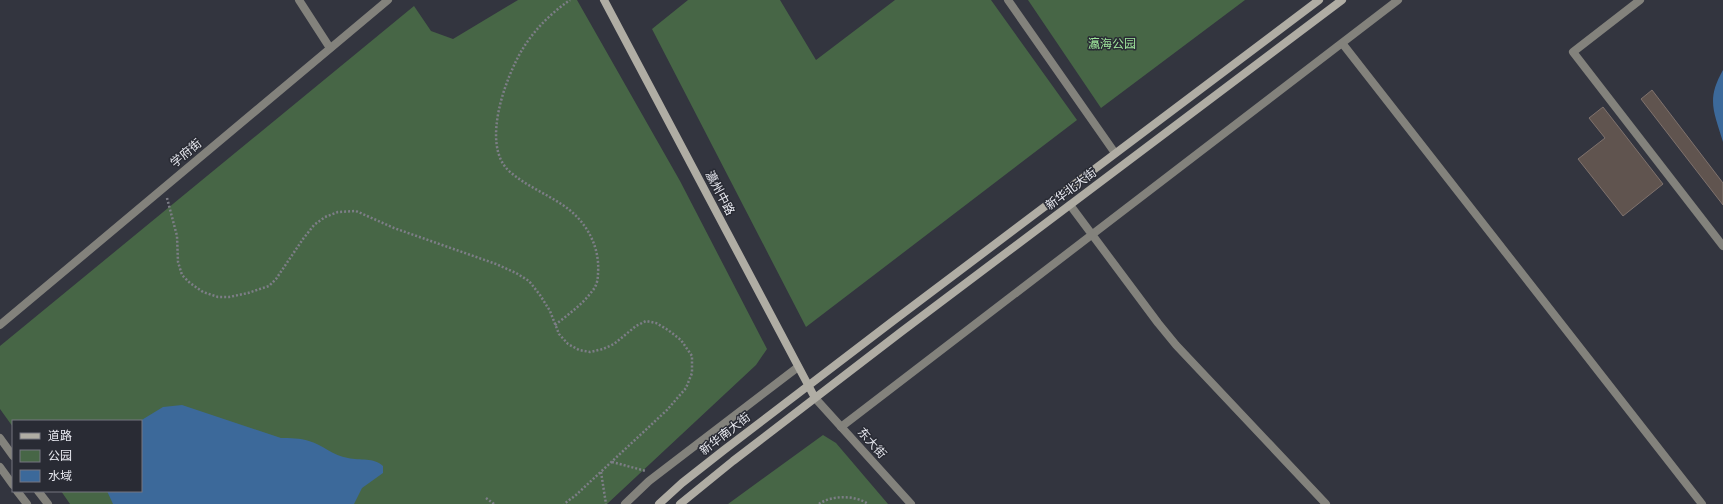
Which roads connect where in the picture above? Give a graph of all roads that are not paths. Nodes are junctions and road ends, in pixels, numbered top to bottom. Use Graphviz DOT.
graph roads {
  1 [pos="299,0"];
  2 [pos="388,0"];
  3 [pos="604,0"];
  4 [pos="1008,0"];
  5 [pos="1319,0"];
  6 [pos="1342,0"];
  7 [pos="1398,0"];
  8 [pos="1640,0"];
  9 [pos="1342,43"];
  10 [pos="330,48"];
  11 [pos="1115,154"];
  12 [pos="1070,205"];
  13 [pos="1092,235"];
  14 [pos="1723,246"];
  15 [pos="0,325"];
  16 [pos="798,367"];
  17 [pos="808,386"];
  18 [pos="815,398"];
  19 [pos="841,427"];
  20 [pos="0,438"];
  21 [pos="12,455"];
  22 [pos="0,467"];
  23 [pos="12,484"];
  24 [pos="18,492"];
  25 [pos="39,492"];
  26 [pos="27,504"];
  27 [pos="48,504"];
  28 [pos="625,504"];
  29 [pos="659,504"];
  30 [pos="680,504"];
  31 [pos="911,504"];
  32 [pos="1326,504"];
  33 [pos="1702,504"];
  1 -- 10 [label="street"];
  2 -- 10 [label="street, 学府街"];
  3 -- 16 [label="main road, 瀛州中路"];
  4 -- 11 [label="street"];
  5 -- 11 [label="main road, 新华北大街"];
  6 -- 12 [label="main road, 新华北大街"];
  7 -- 9 [label="street"];
  8 -- 14 [label="street"];
  9 -- 13 [label="street"];
  9 -- 33 [label="street"];
  10 -- 15 [label="street, 学府街"];
  11 -- 17 [label="main road, 新华北大街"];
  12 -- 13 [label="street"];
  12 -- 18 [label="main road, 新华北大街"];
  13 -- 19 [label="street"];
  13 -- 32 [label="street"];
  16 -- 17 [label="main road, 瀛州中路"];
  16 -- 28 [label="street"];
  17 -- 18 [label="main road, 瀛州中路"];
  17 -- 29 [label="main road, 新华南大街"];
  18 -- 19 [label="street, 东大街"];
  18 -- 30 [label="main road"];
  19 -- 31 [label="street, 东大街"];
  20 -- 21 [label="street"];
  22 -- 23 [label="street"];
  24 -- 26 [label="street"];
  25 -- 27 [label="street"];
}
